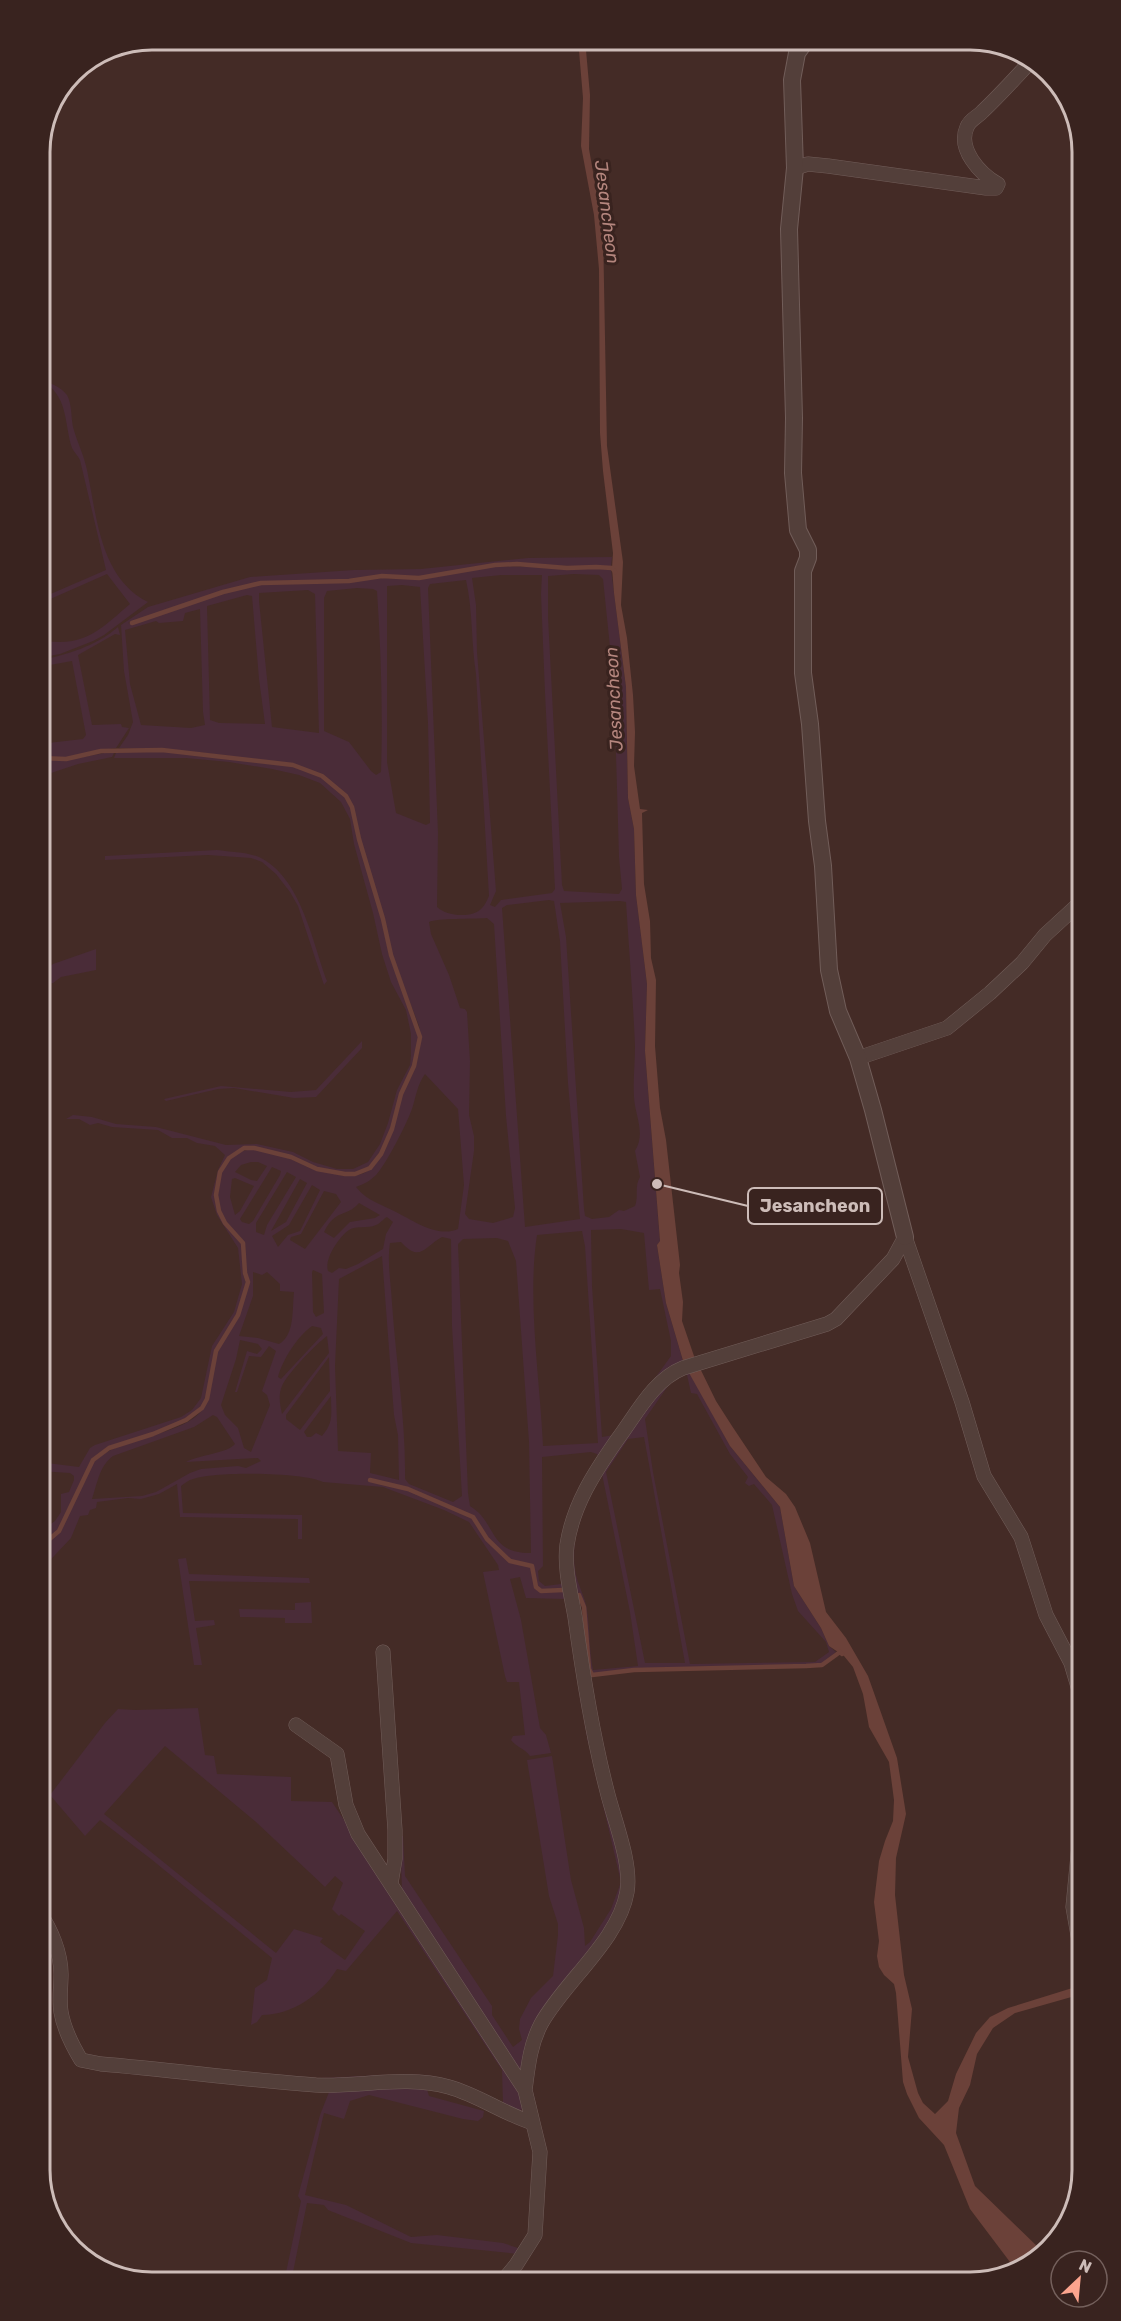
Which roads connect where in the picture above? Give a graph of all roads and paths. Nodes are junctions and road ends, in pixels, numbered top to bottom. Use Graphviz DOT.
graph roads {
  1 [pos="799,50"];
  2 [pos="1026,67"];
  3 [pos="795,168"];
  4 [pos="1072,910"];
  5 [pos="858,1058"];
  6 [pos="905,1237"];
  7 [pos="384,1652"];
  8 [pos="1072,1666"];
  9 [pos="296,1725"];
  10 [pos="391,1883"];
  11 [pos="50,1932"];
  12 [pos="525,2090"];
  13 [pos="533,2123"];
  14 [pos="511,2271"];
  1 -- 3 [label="street"];
  2 -- 3 [label="street"];
  3 -- 5 [label="street"];
  4 -- 5 [label="street"];
  5 -- 6 [label="street"];
  6 -- 8 [label="street"];
  6 -- 12 [label="street"];
  7 -- 10 [label="street"];
  9 -- 10 [label="street"];
  10 -- 12 [label="street"];
  11 -- 13 [label="street"];
  12 -- 13 [label="street"];
  13 -- 14 [label="street"];
}
